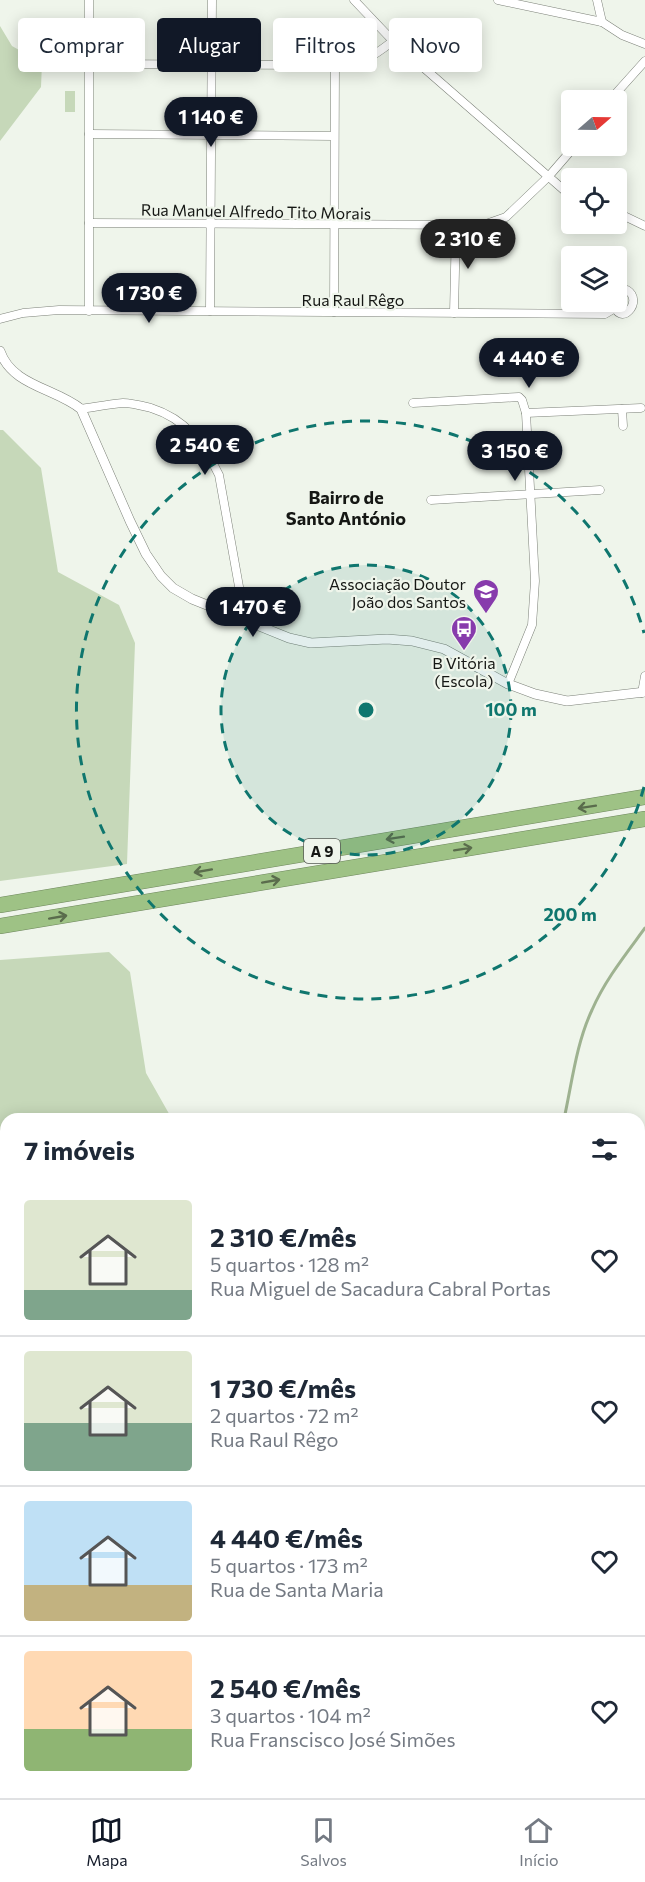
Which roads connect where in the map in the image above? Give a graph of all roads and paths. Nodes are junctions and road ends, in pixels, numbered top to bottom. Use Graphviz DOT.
graph roads {
  1 [pos="89,0"];
  2 [pos="212,0"];
  3 [pos="354,0"];
  4 [pos="498,0"];
  5 [pos="597,0"];
  6 [pos="89,18"];
  7 [pos="212,18"];
  8 [pos="602,22"];
  9 [pos="389,37"];
  10 [pos="389,44"];
  11 [pos="645,44"];
  12 [pos="377,54"];
  13 [pos="645,61"];
  14 [pos="89,72"];
  15 [pos="212,72"];
  16 [pos="335,72"];
  17 [pos="428,72"];
  18 [pos="619,90"];
  19 [pos="90,134"];
  20 [pos="211,135"];
  21 [pos="334,136"];
  22 [pos="566,156"];
  23 [pos="549,176"];
  24 [pos="561,187"];
  25 [pos="627,217"];
  26 [pos="90,223"];
  27 [pos="210,223"];
  28 [pos="334,225"];
  29 [pos="456,226"];
  30 [pos="645,226"];
  31 [pos="627,291"];
  32 [pos="89,310"];
  33 [pos="210,311"];
  34 [pos="334,312"];
  35 [pos="607,312"];
  36 [pos="620,312"];
  37 [pos="454,313"];
  38 [pos="0,319"];
  39 [pos="0,351"];
  40 [pos="413,403"];
  41 [pos="641,408"];
  42 [pos="81,409"];
  43 [pos="622,409"];
  44 [pos="526,413"];
  45 [pos="623,426"];
  46 [pos="600,490"];
  47 [pos="530,494"];
  48 [pos="431,500"];
  49 [pos="245,620"];
  50 [pos="645,676"];
  51 [pos="508,684"];
  52 [pos="643,693"];
  53 [pos="645,797"];
  54 [pos="645,819"];
  55 [pos="0,905"];
  56 [pos="0,926"];
  1 -- 6 [label="street"];
  2 -- 7 [label="street"];
  3 -- 9 [label="street"];
  4 -- 8 [label="street"];
  5 -- 8 [label="street"];
  8 -- 11 [label="street"];
  10 -- 12 [label="street"];
  13 -- 18 [label="street"];
  14 -- 19 [label="street"];
  15 -- 20 [label="street"];
  16 -- 21 [label="street"];
  17 -- 23 [label="street"];
  19 -- 20 [label="street"];
  19 -- 26 [label="street"];
  20 -- 21 [label="street"];
  20 -- 27 [label="street"];
  21 -- 28 [label="street"];
  22 -- 23 [label="street, Rua Manuel Alfredo Tito Morais"];
  23 -- 24 [label="street"];
  23 -- 29 [label="street, Rua Manuel Alfredo Tito Morais"];
  25 -- 30 [label="street"];
  26 -- 27 [label="street, Rua Manuel Alfredo Tito Morais"];
  26 -- 32 [label="street"];
  27 -- 28 [label="street, Rua Manuel Alfredo Tito Morais"];
  27 -- 33 [label="street"];
  28 -- 29 [label="street, Rua Manuel Alfredo Tito Morais"];
  28 -- 34 [label="street"];
  29 -- 37 [label="street"];
  31 -- 36 [label="street, Rua Raul Rêgo"];
  32 -- 33 [label="street, Rua Raul Rêgo"];
  32 -- 38 [label="street, Rua Raul Rêgo"];
  33 -- 34 [label="street, Rua Raul Rêgo"];
  34 -- 37 [label="street, Rua Raul Rêgo"];
  35 -- 37 [label="street, Rua Raul Rêgo"];
  39 -- 42 [label="street"];
  40 -- 44 [label="street"];
  41 -- 43 [label="street"];
  42 -- 49 [label="street"];
  42 -- 49 [label="street"];
  43 -- 44 [label="street"];
  43 -- 45 [label="street"];
  44 -- 47 [label="street"];
  46 -- 47 [label="street"];
  47 -- 48 [label="street"];
  47 -- 51 [label="street"];
  49 -- 51 [label="street"];
  50 -- 52 [label="street"];
  51 -- 52 [label="street"];
  53 -- 55 [label="highway, A 9, one-way"];
  56 -- 54 [label="highway, A 9, one-way"];
}
